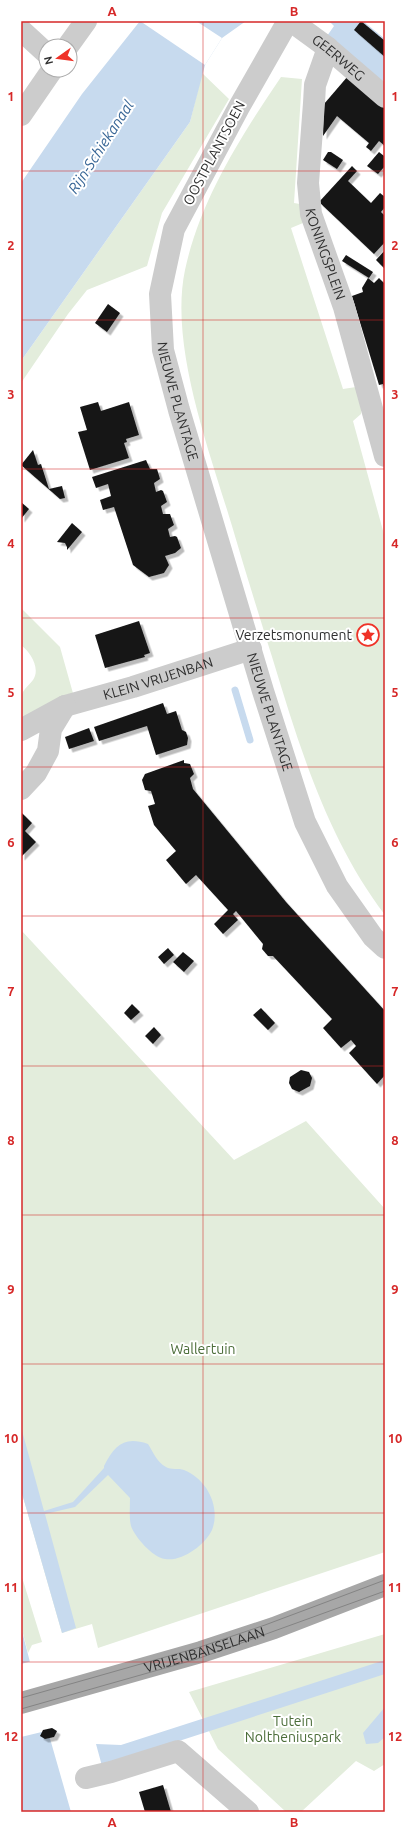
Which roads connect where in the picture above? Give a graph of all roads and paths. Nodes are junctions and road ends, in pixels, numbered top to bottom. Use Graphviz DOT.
graph roads {
  1 [pos="86,21"];
  2 [pos="290,21"];
  3 [pos="21,30"];
  4 [pos="74,38"];
  5 [pos="38,46"];
  6 [pos="328,48"];
  7 [pos="46,78"];
  8 [pos="385,97"];
  9 [pos="21,115"];
  10 [pos="160,294"];
  11 [pos="385,456"];
  12 [pos="251,649"];
  13 [pos="65,706"];
  14 [pos="21,730"];
  15 [pos="21,789"];
  16 [pos="385,948"];
  17 [pos="385,1585"];
  18 [pos="21,1703"];
  19 [pos="86,1778"];
  20 [pos="248,1812"];
  1 -- 4 [label="street"];
  2 -- 6 [label="street, GEERWEG"];
  2 -- 10 [label="street, OOSTPLANTSOEN"];
  3 -- 5 [label="street"];
  6 -- 8 [label="street, GEERWEG"];
  6 -- 11 [label="street, KONINGSPLEIN"];
  7 -- 9 [label="street"];
  10 -- 12 [label="street, NIEUWE PLANTAGE"];
  12 -- 13 [label="street, KLEIN VRIJENBAN"];
  12 -- 16 [label="street, NIEUWE PLANTAGE"];
  13 -- 14 [label="street, KLEIN VRIJENBAN"];
  13 -- 15 [label="street"];
  17 -- 18 [label="main road, VRIJENBANSELAAN"];
  19 -- 20 [label="street"];
}
